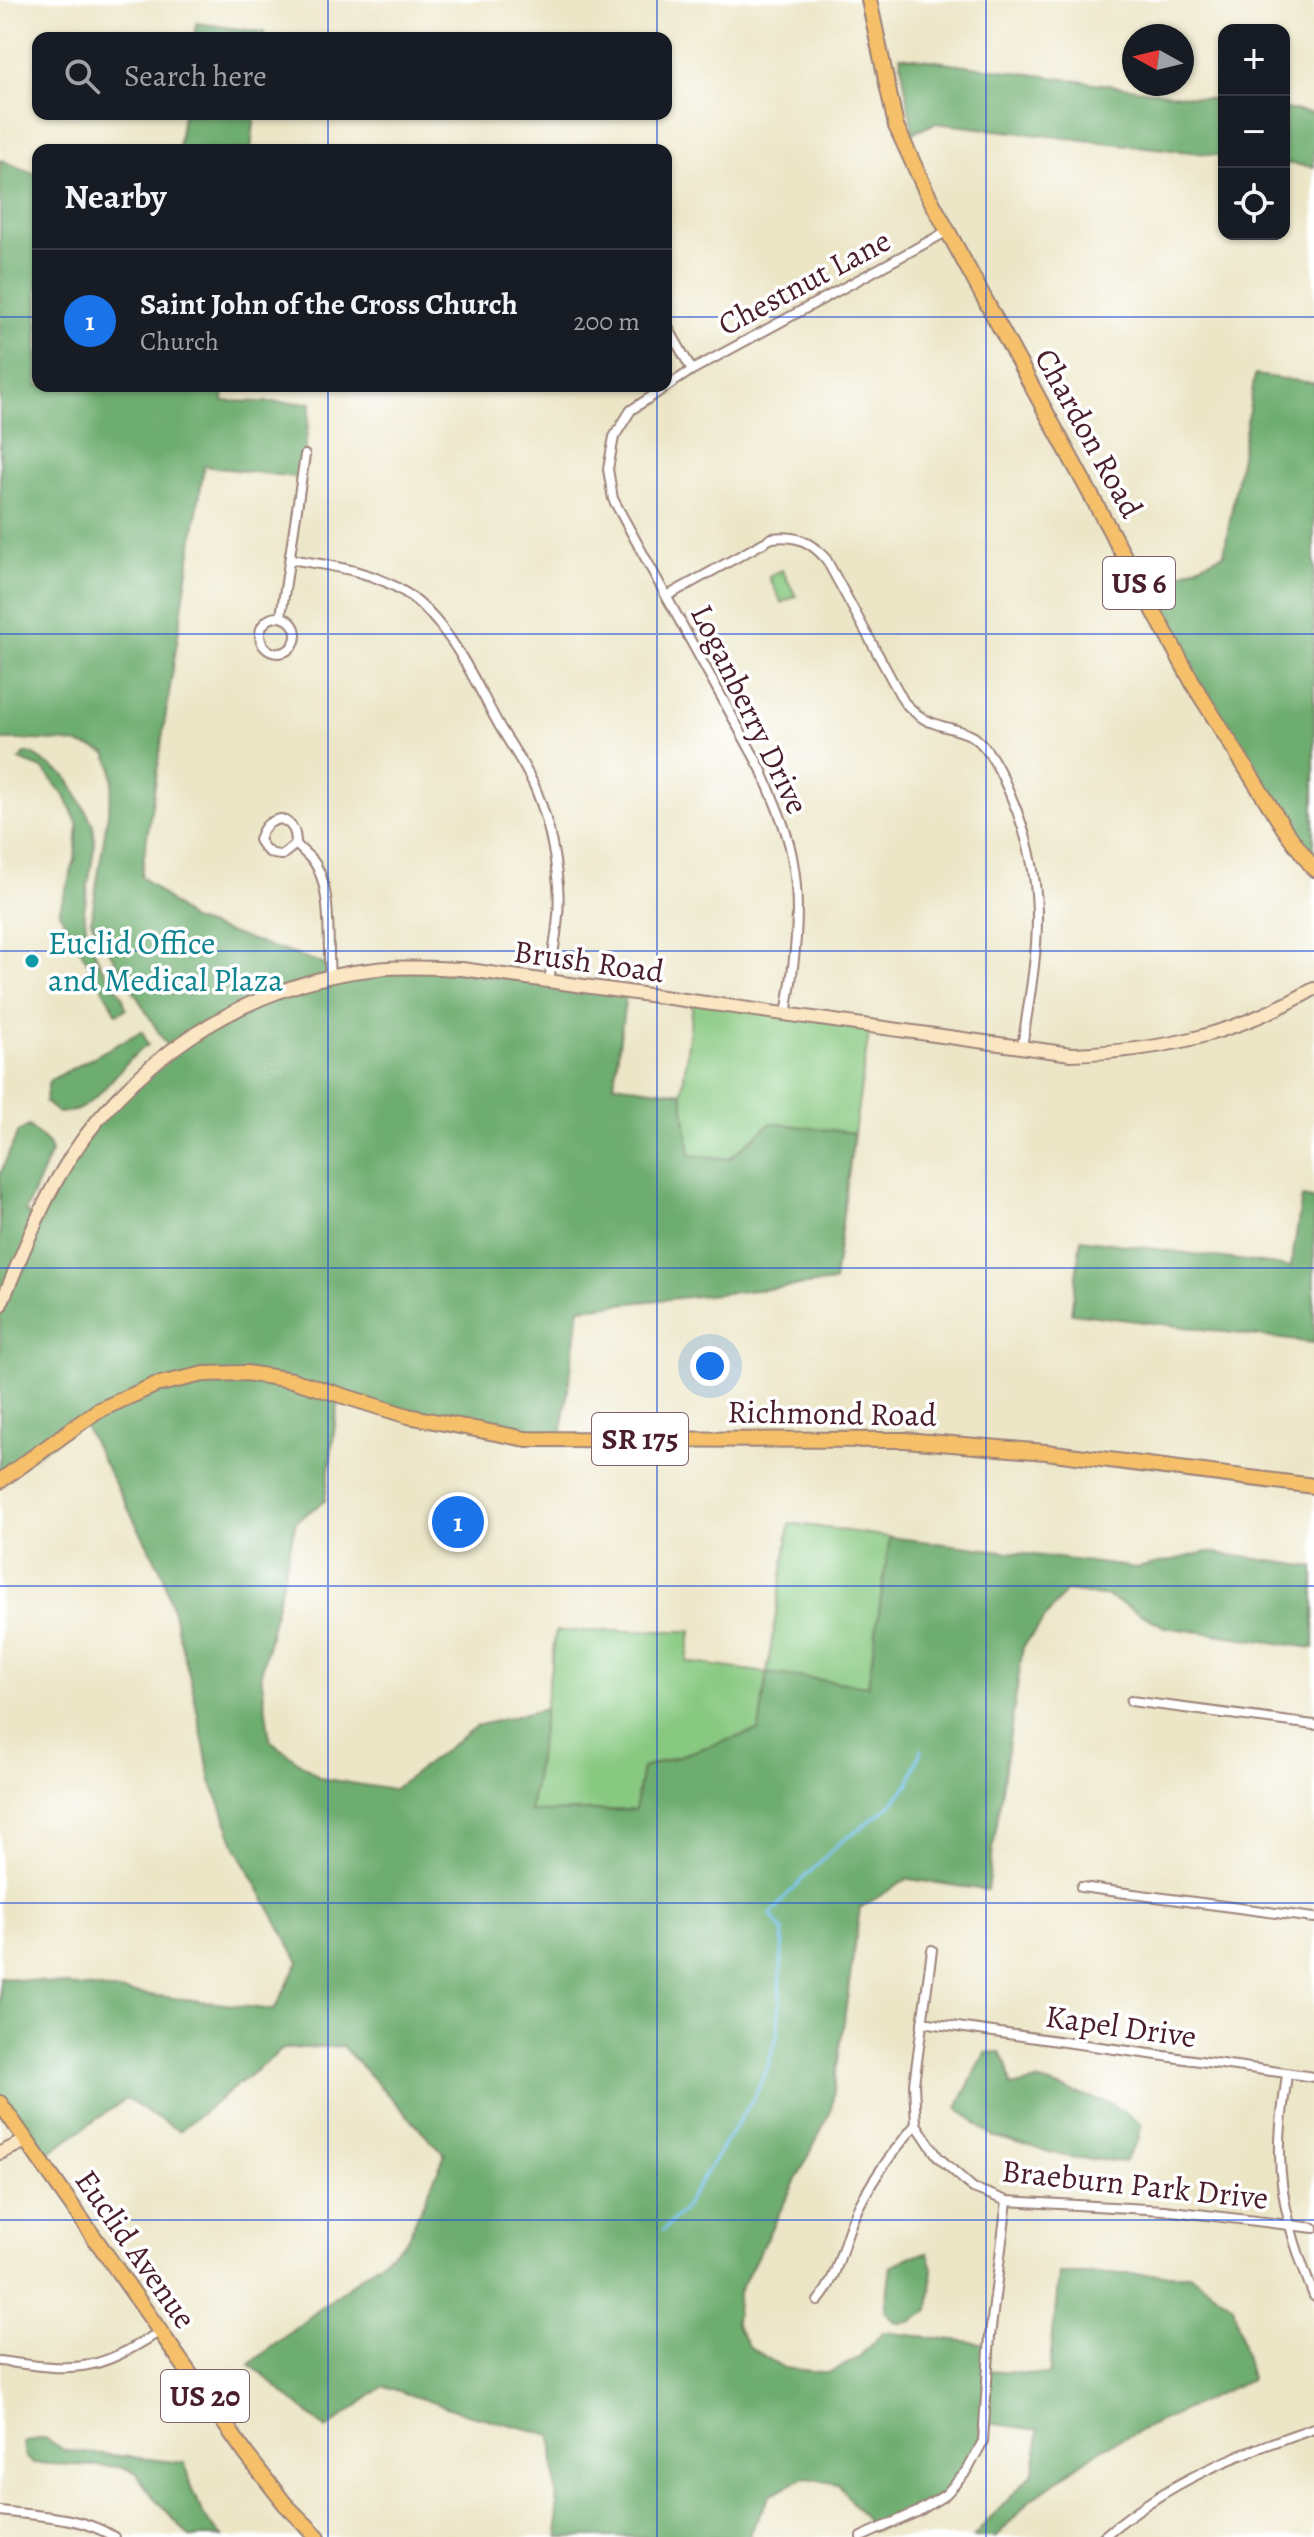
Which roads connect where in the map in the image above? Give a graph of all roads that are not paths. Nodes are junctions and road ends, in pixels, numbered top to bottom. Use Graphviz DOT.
graph roads {
  1 [pos="869,0"];
  2 [pos="948,231"];
  3 [pos="672,335"];
  4 [pos="692,370"];
  5 [pos="672,383"];
  6 [pos="658,392"];
  7 [pos="614,437"];
  8 [pos="305,455"];
  9 [pos="290,559"];
  10 [pos="667,596"];
  11 [pos="281,616"];
  12 [pos="296,844"];
  13 [pos="1314,869"];
  14 [pos="330,977"];
  15 [pos="549,982"];
  16 [pos="1314,989"];
  17 [pos="786,1015"];
  18 [pos="1022,1047"];
  19 [pos="0,1306"];
  20 [pos="0,1481"];
  21 [pos="1314,1486"];
  22 [pos="1131,1701"];
  23 [pos="1314,1725"];
  24 [pos="1081,1887"];
  25 [pos="1314,1918"];
  26 [pos="932,1950"];
  27 [pos="922,2022"];
  28 [pos="1287,2074"];
  29 [pos="1314,2077"];
  30 [pos="0,2103"];
  31 [pos="916,2124"];
  32 [pos="26,2141"];
  33 [pos="0,2153"];
  34 [pos="1007,2201"];
  35 [pos="1289,2225"];
  36 [pos="1314,2228"];
  37 [pos="1314,2296"];
  38 [pos="818,2301"];
  39 [pos="159,2332"];
  40 [pos="0,2361"];
  41 [pos="1314,2428"];
  42 [pos="0,2511"];
  43 [pos="114,2537"];
  44 [pos="318,2537"];
  45 [pos="861,2537"];
  46 [pos="1103,2537"];
  1 -- 2 [label="main road, Chardon Road / US 6"];
  2 -- 4 [label="street, Chestnut Lane"];
  2 -- 13 [label="main road, Chardon Road / US 6"];
  3 -- 4 [label="street"];
  4 -- 5 [label="street, Chestnut Lane"];
  6 -- 7 [label="street, Chestnut Lane"];
  7 -- 10 [label="street, Loganberry Drive"];
  8 -- 9 [label="street"];
  9 -- 11 [label="street"];
  9 -- 15 [label="street"];
  10 -- 17 [label="street, Loganberry Drive"];
  10 -- 18 [label="street"];
  11 -- 11 [label="street"];
  12 -- 12 [label="street"];
  12 -- 14 [label="street"];
  14 -- 15 [label="street, Brush Road"];
  14 -- 19 [label="street, Brush Road"];
  15 -- 17 [label="street, Brush Road"];
  16 -- 18 [label="street, Brush Road"];
  17 -- 18 [label="street, Brush Road"];
  20 -- 21 [label="main road, Richmond Road / SR 175"];
  22 -- 23 [label="street"];
  24 -- 25 [label="street"];
  26 -- 27 [label="street"];
  27 -- 28 [label="street, Kapel Drive"];
  27 -- 31 [label="street"];
  28 -- 29 [label="street, Kapel Drive"];
  28 -- 35 [label="street"];
  30 -- 32 [label="main road, Euclid Avenue / US 20"];
  31 -- 34 [label="street, Braeburn Park Drive"];
  31 -- 38 [label="street"];
  32 -- 33 [label="street"];
  32 -- 39 [label="main road, Euclid Avenue / US 20"];
  34 -- 35 [label="street, Braeburn Park Drive"];
  34 -- 45 [label="street"];
  35 -- 36 [label="street, Braeburn Park Drive"];
  35 -- 37 [label="street"];
  39 -- 40 [label="street"];
  39 -- 44 [label="main road, Euclid Avenue / US 20"];
  41 -- 46 [label="street"];
  42 -- 43 [label="street"];
}
